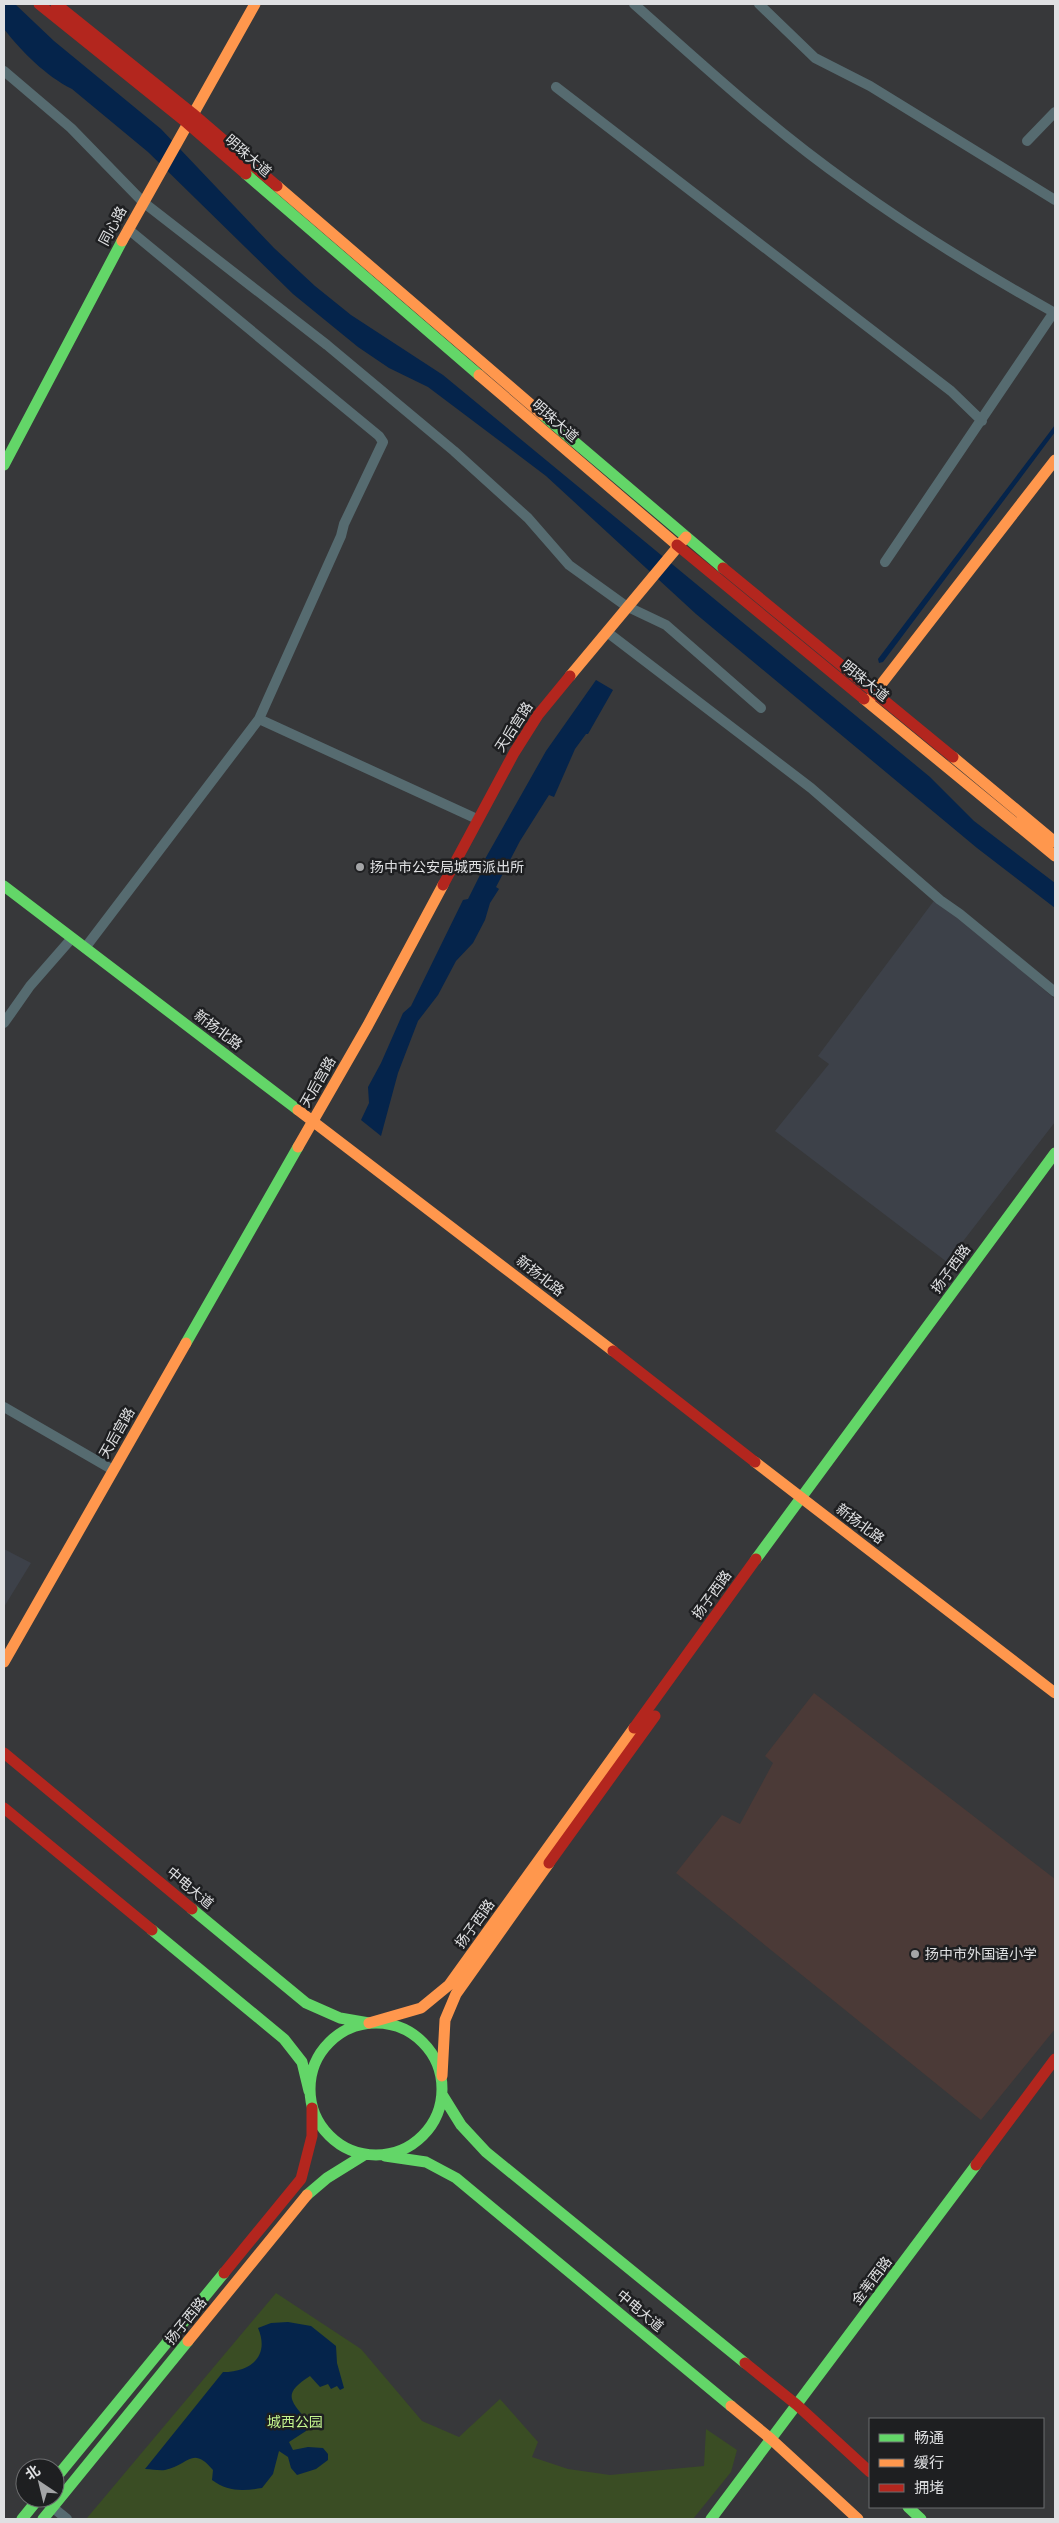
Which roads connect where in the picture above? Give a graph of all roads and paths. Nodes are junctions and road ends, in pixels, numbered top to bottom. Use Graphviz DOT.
graph roads {
  1 [pos="39,4"];
  2 [pos="56,4"];
  3 [pos="254,4"];
  4 [pos="634,4"];
  5 [pos="759,4"];
  6 [pos="4,71"];
  7 [pos="556,87"];
  8 [pos="1055,112"];
  9 [pos="189,118"];
  10 [pos="1027,141"];
  11 [pos="1055,200"];
  12 [pos="143,202"];
  13 [pos="128,229"];
  14 [pos="1055,312"];
  15 [pos="982,421"];
  16 [pos="1055,460"];
  17 [pos="4,465"];
  18 [pos="686,537"];
  19 [pos="675,549"];
  20 [pos="885,562"];
  21 [pos="626,606"];
  22 [pos="607,632"];
  23 [pos="871,698"];
  24 [pos="761,708"];
  25 [pos="259,718"];
  26 [pos="477,819"];
  27 [pos="1055,842"];
  28 [pos="1055,856"];
  29 [pos="4,886"];
  30 [pos="72,938"];
  31 [pos="86,948"];
  32 [pos="1055,992"];
  33 [pos="4,1023"];
  34 [pos="313,1121"];
  35 [pos="1055,1153"];
  36 [pos="1055,1169"];
  37 [pos="4,1407"];
  38 [pos="113,1470"];
  39 [pos="804,1501"];
  40 [pos="4,1662"];
  41 [pos="1055,1693"];
  42 [pos="4,1753"];
  43 [pos="4,1808"];
  44 [pos="369,2023"];
  45 [pos="1055,2059"];
  46 [pos="442,2076"];
  47 [pos="309,2091"];
  48 [pos="443,2096"];
  49 [pos="312,2108"];
  50 [pos="364,2155"];
  51 [pos="385,2156"];
  52 [pos="797,2405"];
  53 [pos="771,2439"];
  54 [pos="65,2467"];
  55 [pos="869,2471"];
  56 [pos="65,2492"];
  57 [pos="31,2508"];
  58 [pos="52,2508"];
  59 [pos="909,2508"];
  60 [pos="22,2519"];
  61 [pos="43,2519"];
  62 [pos="67,2519"];
  63 [pos="710,2519"];
  64 [pos="858,2519"];
  65 [pos="921,2519"];
  1 -- 9 [label="main road, 明珠大道"];
  2 -- 9 [label="main road, 明珠大道"];
  3 -- 9 [label="main road, 同心路"];
  4 -- 14 [label="street"];
  5 -- 11 [label="street"];
  6 -- 12 [label="street"];
  7 -- 15 [label="street"];
  8 -- 10 [label="street"];
  9 -- 12 [label="main road, 同心路"];
  9 -- 18 [label="main road, 明珠大道"];
  9 -- 19 [label="main road, 明珠大道"];
  12 -- 13 [label="main road, 同心路"];
  12 -- 21 [label="street"];
  13 -- 17 [label="main road, 同心路"];
  13 -- 25 [label="street"];
  14 -- 15 [label="street"];
  15 -- 20 [label="street"];
  16 -- 23 [label="main road"];
  18 -- 19 [label="main road, 天后宫路"];
  18 -- 23 [label="main road, 明珠大道"];
  19 -- 21 [label="main road, 天后宫路"];
  19 -- 23 [label="main road, 明珠大道"];
  21 -- 22 [label="main road, 天后宫路"];
  21 -- 24 [label="street"];
  22 -- 26 [label="main road, 天后宫路"];
  22 -- 32 [label="street"];
  23 -- 27 [label="main road, 明珠大道"];
  23 -- 28 [label="main road, 明珠大道"];
  25 -- 26 [label="street"];
  25 -- 31 [label="street"];
  26 -- 34 [label="main road, 天后宫路"];
  29 -- 30 [label="main road, 新扬北路"];
  30 -- 31 [label="main road, 新扬北路"];
  30 -- 33 [label="street"];
  31 -- 34 [label="main road, 新扬北路"];
  34 -- 38 [label="main road, 天后宫路"];
  34 -- 39 [label="main road, 新扬北路"];
  35 -- 39 [label="main road, 扬子西路"];
  36 -- 39 [label="main road, 扬子西路"];
  37 -- 38 [label="street"];
  38 -- 40 [label="main road, 天后宫路"];
  39 -- 41 [label="main road, 新扬北路"];
  39 -- 44 [label="main road, 扬子西路"];
  39 -- 46 [label="main road, 扬子西路"];
  42 -- 44 [label="main road, 中电大道"];
  43 -- 47 [label="main road"];
  44 -- 46 [label="main road"];
  44 -- 47 [label="main road"];
  45 -- 52 [label="main road, 金苇西路"];
  46 -- 48 [label="main road"];
  47 -- 49 [label="main road"];
  48 -- 51 [label="main road"];
  48 -- 52 [label="main road, 中电大道"];
  49 -- 50 [label="main road"];
  49 -- 54 [label="main road, 扬子西路"];
  50 -- 51 [label="main road"];
  50 -- 56 [label="main road, 扬子西路"];
  51 -- 53 [label="main road, 中电大道"];
  52 -- 53 [label="main road, 金苇西路"];
  52 -- 55 [label="main road, 中电大道"];
  53 -- 63 [label="main road, 金苇西路"];
  53 -- 64 [label="main road, 中电大道"];
  57 -- 60 [label="main road"];
  58 -- 61 [label="main road, 扬子西路"];
  58 -- 62 [label="street"];
  59 -- 65 [label="main road"];
}
